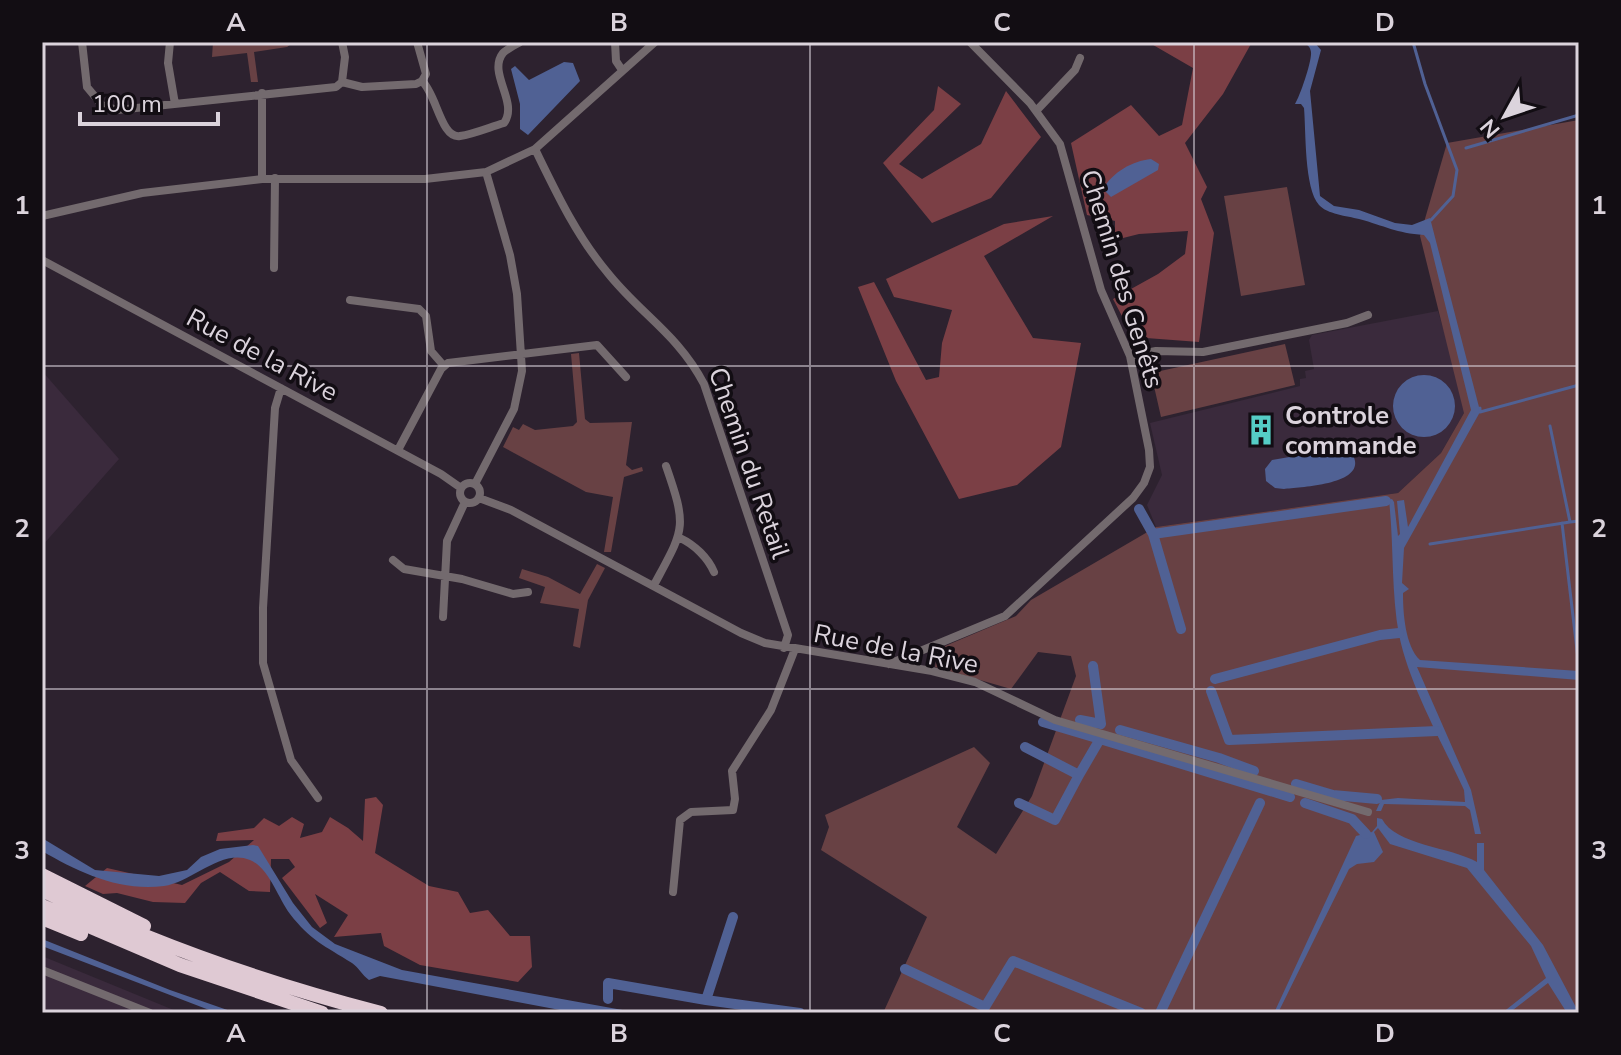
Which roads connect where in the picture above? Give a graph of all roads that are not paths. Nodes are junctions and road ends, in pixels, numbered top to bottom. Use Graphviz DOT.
graph roads {
  1 [pos="82,42"];
  2 [pos="170,42"];
  3 [pos="342,42"];
  4 [pos="417,42"];
  5 [pos="520,42"];
  6 [pos="615,42"];
  7 [pos="655,42"];
  8 [pos="970,42"];
  9 [pos="1080,58"];
  10 [pos="622,70"];
  11 [pos="422,81"];
  12 [pos="342,82"];
  13 [pos="262,93"];
  14 [pos="175,104"];
  15 [pos="1037,110"];
  16 [pos="535,149"];
  17 [pos="486,172"];
  18 [pos="275,178"];
  19 [pos="262,179"];
  20 [pos="42,216"];
  21 [pos="42,260"];
  22 [pos="274,268"];
  23 [pos="350,300"];
  24 [pos="1368,315"];
  25 [pos="521,353"];
  26 [pos="1130,356"];
  27 [pos="444,366"];
  28 [pos="626,377"];
  29 [pos="281,388"];
  30 [pos="398,450"];
  31 [pos="666,466"];
  32 [pos="475,484"];
  33 [pos="461,488"];
  34 [pos="479,498"];
  35 [pos="465,502"];
  36 [pos="680,538"];
  37 [pos="393,560"];
  38 [pos="714,572"];
  39 [pos="446,576"];
  40 [pos="654,585"];
  41 [pos="528,592"];
  42 [pos="443,617"];
  43 [pos="784,648"];
  44 [pos="795,649"];
  45 [pos="888,664"];
  46 [pos="318,798"];
  47 [pos="1368,812"];
  48 [pos="42,875"];
  49 [pos="42,890"];
  50 [pos="673,892"];
  51 [pos="42,906"];
  52 [pos="42,918"];
  53 [pos="204,959"];
  54 [pos="180,965"];
  55 [pos="42,970"];
  56 [pos="150,1013"];
  57 [pos="322,1013"];
  58 [pos="381,1013"];
  1 -- 14 [label="street"];
  2 -- 14 [label="street"];
  3 -- 12 [label="street"];
  4 -- 11 [label="street"];
  5 -- 11 [label="street"];
  6 -- 10 [label="street"];
  7 -- 10 [label="street"];
  8 -- 15 [label="street, Chemin des Genêts"];
  9 -- 15 [label="street"];
  10 -- 16 [label="street"];
  11 -- 12 [label="street"];
  12 -- 13 [label="street"];
  13 -- 14 [label="street"];
  13 -- 19 [label="street"];
  15 -- 26 [label="street, Chemin des Genêts"];
  16 -- 17 [label="street"];
  16 -- 43 [label="street, Chemin du Retail"];
  17 -- 18 [label="street"];
  17 -- 25 [label="street"];
  18 -- 19 [label="street"];
  18 -- 22 [label="street"];
  19 -- 20 [label="street"];
  21 -- 29 [label="street, Rue de la Rive"];
  23 -- 27 [label="street"];
  24 -- 26 [label="street"];
  25 -- 27 [label="street"];
  25 -- 28 [label="street"];
  25 -- 32 [label="street"];
  26 -- 45 [label="street, Chemin des Genêts"];
  27 -- 30 [label="street"];
  29 -- 30 [label="street, Rue de la Rive"];
  29 -- 46 [label="street"];
  30 -- 33 [label="street, Rue de la Rive"];
  31 -- 36 [label="street"];
  32 -- 33 [label="street"];
  32 -- 34 [label="street"];
  33 -- 35 [label="street"];
  34 -- 35 [label="street"];
  34 -- 40 [label="street, Rue de la Rive"];
  35 -- 39 [label="street"];
  36 -- 38 [label="street"];
  36 -- 40 [label="street"];
  37 -- 39 [label="street"];
  39 -- 41 [label="street"];
  39 -- 42 [label="street"];
  40 -- 43 [label="street, Rue de la Rive"];
  43 -- 44 [label="street, Rue de la Rive"];
  44 -- 45 [label="street, Rue de la Rive"];
  44 -- 50 [label="street"];
  45 -- 47 [label="street, Rue de la Rive"];
  48 -- 53 [label="highway"];
  49 -- 53 [label="highway"];
  51 -- 54 [label="highway"];
  52 -- 54 [label="highway"];
  53 -- 58 [label="highway"];
  54 -- 57 [label="highway"];
  55 -- 56 [label="street"];
}
